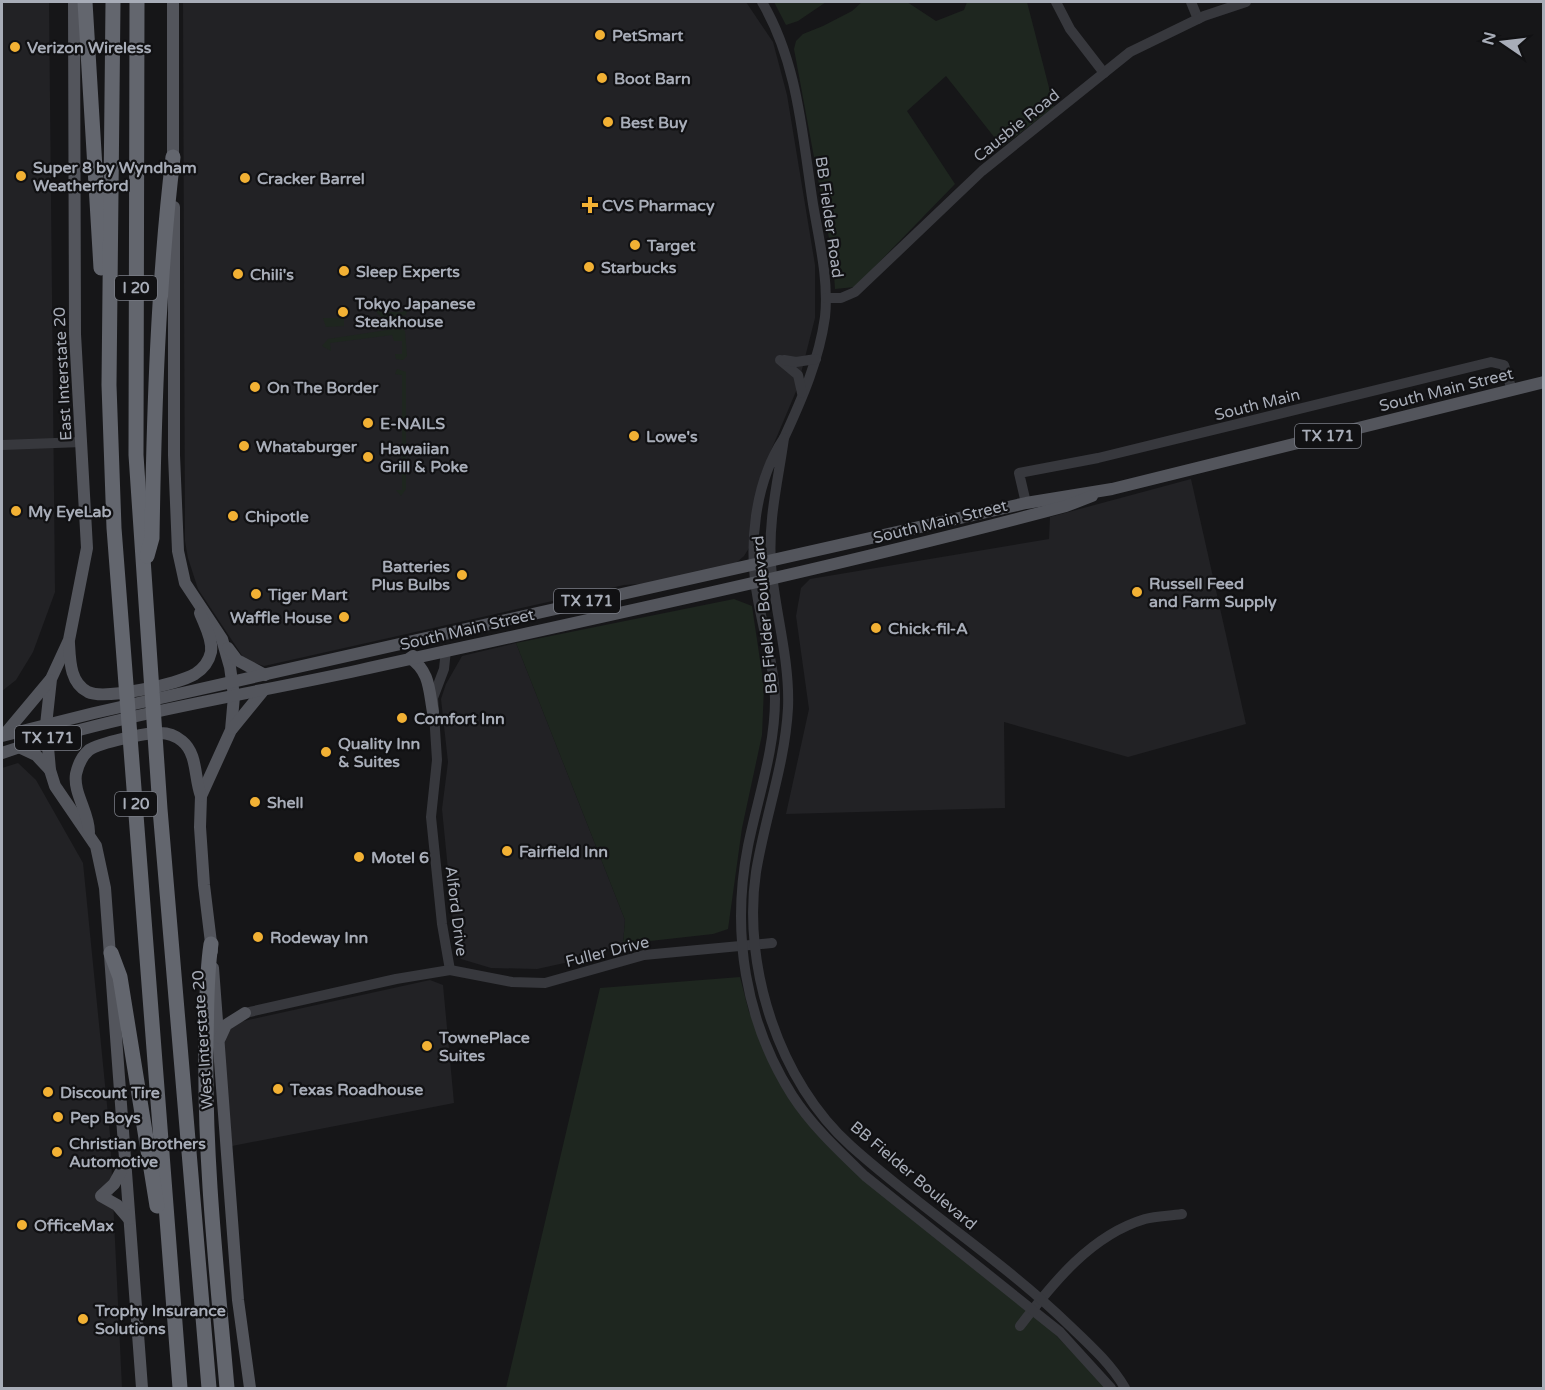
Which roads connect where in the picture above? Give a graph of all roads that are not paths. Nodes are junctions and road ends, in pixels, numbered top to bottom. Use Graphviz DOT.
graph roads {
  1 [pos="74,2"];
  2 [pos="85,2"];
  3 [pos="113,2"];
  4 [pos="137,2"];
  5 [pos="173,2"];
  6 [pos="762,2"];
  7 [pos="1056,2"];
  8 [pos="1191,2"];
  9 [pos="1246,2"];
  10 [pos="1198,19"];
  11 [pos="1104,73"];
  12 [pos="173,157"];
  13 [pos="826,298"];
  14 [pos="109,307"];
  15 [pos="816,359"];
  16 [pos="1544,382"];
  17 [pos="1512,390"];
  18 [pos="800,402"];
  19 [pos="784,438"];
  20 [pos="82,442"];
  21 [pos="2,445"];
  22 [pos="1112,489"];
  23 [pos="1026,503"];
  24 [pos="771,562"];
  25 [pos="756,565"];
  26 [pos="143,574"];
  27 [pos="773,577"];
  28 [pos="756,581"];
  29 [pos="197,606"];
  30 [pos="475,627"];
  31 [pos="438,634"];
  32 [pos="222,639"];
  33 [pos="69,640"];
  34 [pos="447,650"];
  35 [pos="410,658"];
  36 [pos="265,675"];
  37 [pos="51,679"];
  38 [pos="233,682"];
  39 [pos="263,691"];
  40 [pos="234,696"];
  41 [pos="433,712"];
  42 [pos="46,725"];
  43 [pos="231,729"];
  44 [pos="3,736"];
  45 [pos="48,739"];
  46 [pos="19,747"];
  47 [pos="2,753"];
  48 [pos="50,770"];
  49 [pos="201,795"];
  50 [pos="89,833"];
  51 [pos="772,943"];
  52 [pos="211,944"];
  53 [pos="754,945"];
  54 [pos="741,946"];
  55 [pos="111,953"];
  56 [pos="450,970"];
  57 [pos="216,1000"];
  58 [pos="245,1013"];
  59 [pos="219,1039"];
  60 [pos="125,1163"];
  61 [pos="1182,1214"];
  62 [pos="130,1220"];
  63 [pos="173,1292"];
  64 [pos="1042,1298"];
  65 [pos="1033,1309"];
  66 [pos="1020,1326"];
  67 [pos="141,1389"];
  68 [pos="180,1389"];
  69 [pos="209,1389"];
  70 [pos="227,1389"];
  71 [pos="250,1389"];
  72 [pos="1112,1389"];
  73 [pos="1125,1389"];
  1 -- 20 [label="main road, East Interstate 20"];
  2 -- 14 [label="highway"];
  3 -- 14 [label="highway, I 20"];
  4 -- 26 [label="highway, I 20"];
  5 -- 12 [label="main road"];
  6 -- 13 [label="street, BB Fielder Road"];
  7 -- 11 [label="street"];
  8 -- 10 [label="street"];
  9 -- 10 [label="street, Causbie Road"];
  10 -- 11 [label="street, Causbie Road"];
  11 -- 13 [label="street, Causbie Road"];
  12 -- 26 [label="highway"];
  12 -- 29 [label="main road"];
  13 -- 15 [label="street, BB Fielder Road"];
  14 -- 63 [label="highway, I 20"];
  15 -- 18 [label="street, BB Fielder Road"];
  15 -- 18 [label="street"];
  16 -- 17 [label="main road, South Main Street / TX 171"];
  17 -- 22 [label="main road, South Main Street / TX 171"];
  17 -- 23 [label="street, South Main"];
  18 -- 19 [label="street, BB Fielder Road"];
  19 -- 24 [label="street, BB Fielder Boulevard"];
  19 -- 25 [label="street, BB Fielder Boulevard"];
  20 -- 21 [label="street"];
  20 -- 33 [label="main road, East Interstate 20"];
  22 -- 23 [label="main road, South Main Street / TX 171"];
  22 -- 27 [label="main road, South Main Street / TX 171"];
  23 -- 24 [label="main road, South Main Street / TX 171"];
  24 -- 25 [label="main road, South Main Street / TX 171"];
  24 -- 27 [label="street, BB Fielder Boulevard"];
  25 -- 28 [label="street, BB Fielder Boulevard"];
  25 -- 30 [label="main road, South Main Street / TX 171"];
  26 -- 69 [label="highway, I 20"];
  27 -- 28 [label="main road, South Main Street / TX 171"];
  27 -- 53 [label="street, BB Fielder Boulevard"];
  28 -- 34 [label="main road, South Main Street / TX 171"];
  28 -- 54 [label="street, BB Fielder Boulevard"];
  29 -- 32 [label="main road"];
  29 -- 33 [label="main road"];
  30 -- 31 [label="main road, South Main Street / TX 171"];
  30 -- 34 [label="main road"];
  31 -- 35 [label="main road"];
  31 -- 36 [label="main road, South Main Street / TX 171"];
  32 -- 36 [label="main road"];
  32 -- 38 [label="main road"];
  33 -- 37 [label="main road, East Interstate 20"];
  34 -- 35 [label="main road, South Main Street / TX 171"];
  34 -- 41 [label="street, Alford Drive"];
  35 -- 39 [label="main road, South Main Street / TX 171"];
  35 -- 41 [label="main road"];
  36 -- 38 [label="main road, South Main Street / TX 171"];
  37 -- 42 [label="main road, East Interstate 20"];
  37 -- 44 [label="main road"];
  38 -- 40 [label="main road"];
  38 -- 42 [label="main road, South Main Street / TX 171"];
  39 -- 40 [label="main road, South Main Street / TX 171"];
  39 -- 43 [label="main road"];
  40 -- 43 [label="main road, West Interstate 20"];
  40 -- 45 [label="main road, South Main Street / TX 171"];
  41 -- 56 [label="street, Alford Drive"];
  42 -- 44 [label="main road, South Main Street / TX 171"];
  42 -- 45 [label="main road, East Interstate 20"];
  43 -- 49 [label="main road, West Interstate 20"];
  45 -- 46 [label="main road, South Main Street / TX 171"];
  45 -- 48 [label="main road"];
  46 -- 47 [label="main road, South Main Street / TX 171"];
  46 -- 48 [label="main road"];
  48 -- 50 [label="main road"];
  49 -- 50 [label="main road"];
  49 -- 52 [label="main road, West Interstate 20"];
  50 -- 55 [label="main road"];
  51 -- 53 [label="street, Fuller Drive"];
  52 -- 57 [label="main road, West Interstate 20"];
  52 -- 70 [label="highway"];
  53 -- 54 [label="street, Fuller Drive"];
  53 -- 64 [label="street, BB Fielder Boulevard"];
  54 -- 56 [label="street, Fuller Drive"];
  54 -- 65 [label="street, BB Fielder Boulevard"];
  55 -- 60 [label="main road"];
  55 -- 63 [label="highway"];
  56 -- 58 [label="street, Alford Drive"];
  57 -- 58 [label="main road"];
  57 -- 59 [label="main road, West Interstate 20"];
  58 -- 59 [label="main road"];
  59 -- 71 [label="main road, West Interstate 20"];
  60 -- 62 [label="main road"];
  60 -- 62 [label="main road"];
  61 -- 64 [label="street"];
  62 -- 67 [label="main road"];
  63 -- 68 [label="highway, I 20"];
  64 -- 65 [label="street"];
  64 -- 73 [label="street, BB Fielder Boulevard"];
  65 -- 66 [label="street"];
  65 -- 72 [label="street, BB Fielder Boulevard"];
}
